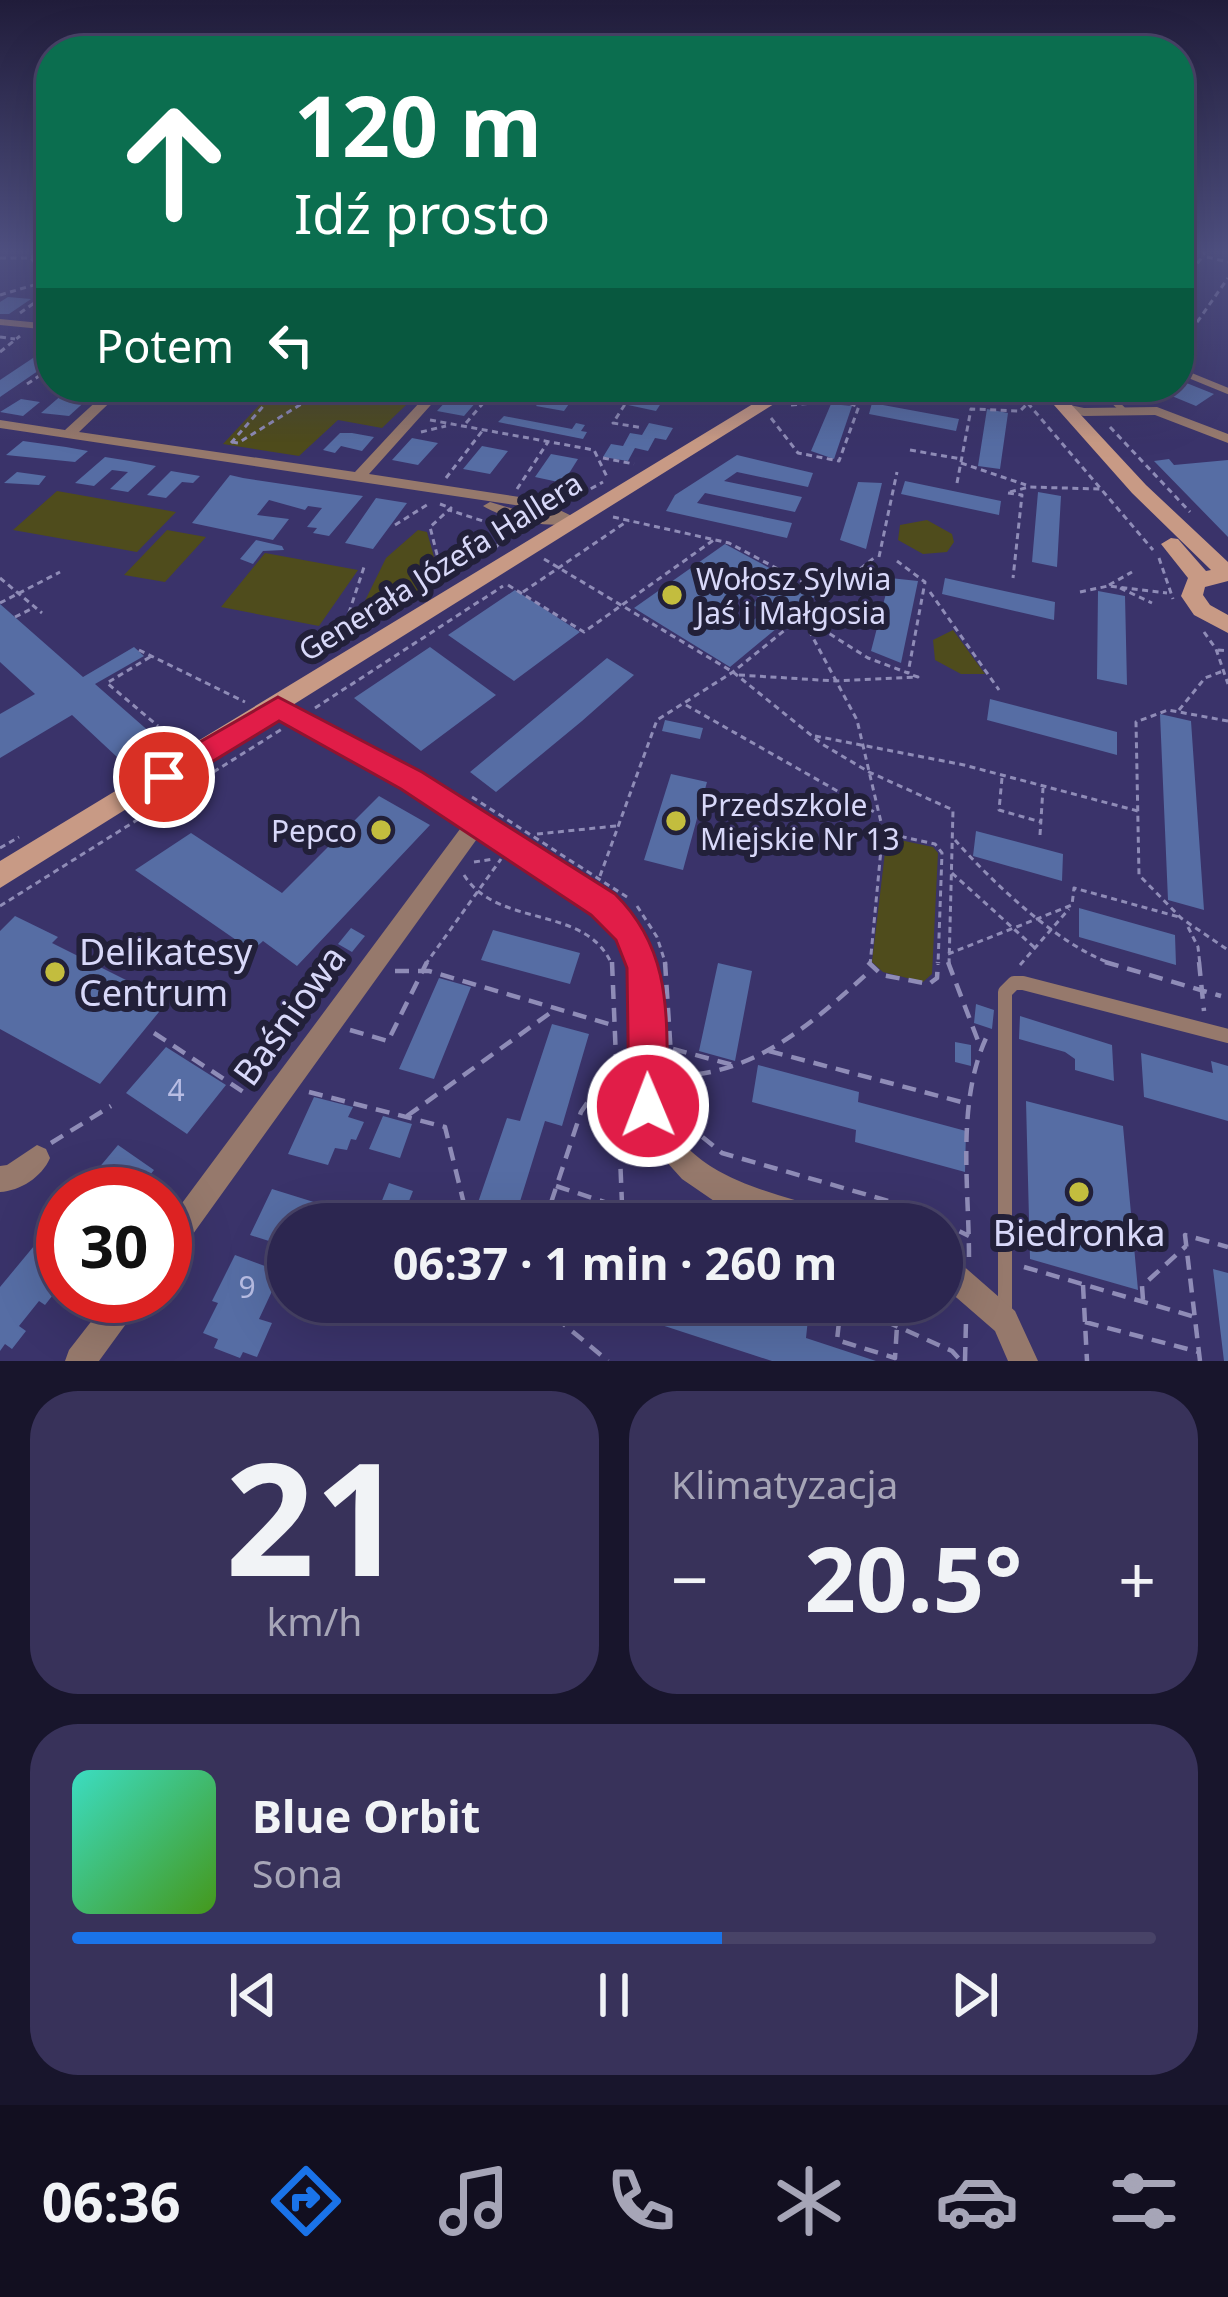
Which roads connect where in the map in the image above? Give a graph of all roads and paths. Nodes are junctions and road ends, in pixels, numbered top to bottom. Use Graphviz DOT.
graph roads {
  1 [pos="4,321"];
  2 [pos="36,326"];
  3 [pos="31,328"];
  4 [pos="0,337"];
  5 [pos="16,339"];
  6 [pos="0,352"];
  7 [pos="1194,377"];
  8 [pos="36,378"];
  9 [pos="27,384"];
  10 [pos="1228,391"];
  11 [pos="103,402"];
  12 [pos="267,402"];
  13 [pos="305,402"];
  14 [pos="427,402"];
  15 [pos="484,402"];
  16 [pos="627,402"];
  17 [pos="780,402"];
  18 [pos="844,402"];
  19 [pos="860,402"];
  20 [pos="1024,402"];
  21 [pos="1033,402"];
  22 [pos="1035,402"];
  23 [pos="1067,402"];
  24 [pos="1077,402"];
  25 [pos="1115,402"];
  26 [pos="859,407"];
  27 [pos="1122,409"];
  28 [pos="1081,412"];
  29 [pos="770,417"];
  30 [pos="420,419"];
  31 [pos="466,423"];
  32 [pos="0,424"];
  33 [pos="453,424"];
  34 [pos="643,428"];
  35 [pos="483,430"];
  36 [pos="419,432"];
  37 [pos="68,434"];
  38 [pos="1228,439"];
  39 [pos="548,442"];
  40 [pos="910,450"];
  41 [pos="601,458"];
  42 [pos="962,461"];
  43 [pos="897,472"];
  44 [pos="359,477"];
  45 [pos="445,479"];
  46 [pos="608,479"];
  47 [pos="958,483"];
  48 [pos="1034,487"];
  49 [pos="1100,489"];
  50 [pos="516,490"];
  51 [pos="464,495"];
  52 [pos="550,495"];
  53 [pos="415,498"];
  54 [pos="432,502"];
  55 [pos="627,506"];
  56 [pos="448,510"];
  57 [pos="1193,515"];
  58 [pos="526,517"];
  59 [pos="572,520"];
  60 [pos="630,520"];
  61 [pos="395,525"];
  62 [pos="715,539"];
  63 [pos="561,548"];
  64 [pos="535,558"];
  65 [pos="897,561"];
  66 [pos="365,564"];
  67 [pos="559,568"];
  68 [pos="60,572"];
  69 [pos="1132,572"];
  70 [pos="519,575"];
  71 [pos="1228,575"];
  72 [pos="0,578"];
  73 [pos="1013,578"];
  74 [pos="1201,579"];
  75 [pos="506,584"];
  76 [pos="1108,586"];
  77 [pos="1119,587"];
  78 [pos="930,592"];
  79 [pos="1080,592"];
  80 [pos="521,593"];
  81 [pos="1169,593"];
  82 [pos="19,594"];
  83 [pos="828,595"];
  84 [pos="0,603"];
  85 [pos="1152,603"];
  86 [pos="622,604"];
  87 [pos="35,607"];
  88 [pos="1179,608"];
  89 [pos="42,613"];
  90 [pos="802,616"];
  91 [pos="15,617"];
  92 [pos="1195,623"];
  93 [pos="1228,625"];
  94 [pos="356,634"];
  95 [pos="339,645"];
  96 [pos="139,650"];
  97 [pos="1216,650"];
  98 [pos="1228,651"];
  99 [pos="326,653"];
  100 [pos="151,657"];
  101 [pos="1223,670"];
  102 [pos="922,671"];
  103 [pos="735,673"];
  104 [pos="908,673"];
  105 [pos="918,677"];
  106 [pos="836,681"];
  107 [pos="1228,684"];
  108 [pos="999,690"];
  109 [pos="683,704"];
  110 [pos="278,707"];
  111 [pos="1178,711"];
  112 [pos="1228,721"];
  113 [pos="158,726"];
  114 [pos="814,735"];
  115 [pos="863,744"];
  116 [pos="869,772"];
  117 [pos="1002,775"];
  118 [pos="1043,786"];
  119 [pos="1138,812"];
  120 [pos="878,814"];
  121 [pos="1041,822"];
  122 [pos="475,825"];
  123 [pos="619,826"];
  124 [pos="535,834"];
  125 [pos="1040,835"];
  126 [pos="21,836"];
  127 [pos="952,836"];
  128 [pos="884,837"];
  129 [pos="0,848"];
  130 [pos="501,858"];
  131 [pos="460,868"];
  132 [pos="950,872"];
  133 [pos="0,876"];
  134 [pos="600,878"];
  135 [pos="476,894"];
  136 [pos="0,895"];
  137 [pos="3,904"];
  138 [pos="1072,905"];
  139 [pos="1042,917"];
  140 [pos="1183,920"];
  141 [pos="1054,926"];
  142 [pos="1012,929"];
  143 [pos="1035,948"];
  144 [pos="1228,950"];
  145 [pos="946,954"];
  146 [pos="872,969"];
  147 [pos="421,971"];
  148 [pos="382,972"];
  149 [pos="1014,983"];
  150 [pos="1202,991"];
  151 [pos="1221,996"];
  152 [pos="554,1010"];
  153 [pos="615,1025"];
  154 [pos="343,1028"];
  155 [pos="1205,1030"];
  156 [pos="154,1033"];
  157 [pos="1004,1035"];
  158 [pos="1228,1036"];
  159 [pos="980,1046"];
  160 [pos="671,1049"];
  161 [pos="767,1050"];
  162 [pos="615,1062"];
  163 [pos="735,1066"];
  164 [pos="672,1076"];
  165 [pos="301,1090"];
  166 [pos="258,1102"];
  167 [pos="970,1105"];
  168 [pos="110,1106"];
  169 [pos="406,1117"];
  170 [pos="37,1157"];
  171 [pos="0,1179"];
  172 [pos="555,1186"];
  173 [pos="464,1203"];
  174 [pos="550,1203"];
  175 [pos="618,1203"];
  176 [pos="622,1203"];
  177 [pos="760,1203"];
  178 [pos="192,1212"];
  179 [pos="1186,1246"];
  180 [pos="1228,1247"];
  181 [pos="1005,1262"];
  182 [pos="963,1281"];
  183 [pos="1082,1284"];
  184 [pos="968,1285"];
  185 [pos="1143,1302"];
  186 [pos="1195,1317"];
  187 [pos="1005,1321"];
  188 [pos="1085,1322"];
  189 [pos="109,1323"];
  190 [pos="563,1323"];
  191 [pos="839,1323"];
  192 [pos="890,1323"];
  193 [pos="897,1326"];
  194 [pos="1200,1357"];
  195 [pos="80,1361"];
  196 [pos="608,1361"];
  197 [pos="963,1361"];
  198 [pos="1023,1361"];
  199 [pos="1087,1361"];
  1 -- 2 [label="street"];
  3 -- 5 [label="path"];
  4 -- 5 [label="path"];
  5 -- 6 [label="path"];
  7 -- 10 [label="lane"];
  8 -- 9 [label="path"];
  11 -- 37 [label="street"];
  12 -- 13 [label="path"];
  14 -- 44 [label="street"];
  15 -- 31 [label="path"];
  16 -- 34 [label="path"];
  17 -- 59 [label="street, Generała Józefa Hallera"];
  18 -- 26 [label="path"];
  19 -- 26 [label="path"];
  20 -- 42 [label="path"];
  21 -- 49 [label="path"];
  22 -- 74 [label="street"];
  23 -- 28 [label="street"];
  24 -- 28 [label="path"];
  25 -- 27 [label="lane"];
  26 -- 29 [label="path"];
  27 -- 28 [label="street"];
  27 -- 38 [label="street"];
  28 -- 57 [label="path"];
  28 -- 71 [label="street"];
  30 -- 33 [label="path"];
  32 -- 37 [label="street"];
  33 -- 35 [label="path"];
  33 -- 36 [label="path"];
  35 -- 39 [label="path"];
  35 -- 45 [label="path"];
  37 -- 44 [label="street"];
  39 -- 41 [label="path"];
  39 -- 50 [label="path"];
  40 -- 42 [label="path"];
  41 -- 46 [label="path"];
  41 -- 46 [label="path"];
  42 -- 47 [label="path"];
  42 -- 48 [label="path"];
  43 -- 83 [label="path"];
  44 -- 51 [label="street"];
  46 -- 52 [label="path"];
  48 -- 49 [label="path"];
  48 -- 73 [label="path"];
  49 -- 81 [label="path"];
  51 -- 58 [label="street"];
  51 -- 59 [label="street"];
  53 -- 54 [label="path"];
  54 -- 56 [label="path"];
  54 -- 61 [label="path"];
  55 -- 60 [label="path"];
  56 -- 56 [label="path"];
  58 -- 59 [label="street"];
  58 -- 64 [label="street"];
  59 -- 64 [label="street, Generała Józefa Hallera"];
  60 -- 62 [label="path"];
  60 -- 67 [label="path"];
  62 -- 83 [label="path"];
  62 -- 86 [label="path"];
  63 -- 64 [label="path"];
  64 -- 67 [label="path"];
  64 -- 110 [label="street, Generała Józefa Hallera"];
  65 -- 104 [label="path"];
  66 -- 95 [label="path"];
  67 -- 80 [label="path"];
  67 -- 86 [label="path"];
  68 -- 82 [label="path"];
  69 -- 76 [label="path"];
  70 -- 75 [label="path"];
  71 -- 74 [label="street"];
  72 -- 82 [label="path"];
  74 -- 93 [label="street"];
  75 -- 80 [label="path"];
  75 -- 110 [label="path"];
  76 -- 77 [label="path"];
  76 -- 79 [label="path"];
  77 -- 81 [label="path"];
  77 -- 85 [label="path"];
  78 -- 108 [label="path"];
  80 -- 86 [label="path"];
  81 -- 88 [label="path"];
  82 -- 84 [label="path"];
  82 -- 87 [label="path"];
  83 -- 90 [label="path"];
  86 -- 103 [label="path"];
  87 -- 89 [label="path"];
  87 -- 91 [label="path"];
  90 -- 103 [label="path"];
  90 -- 104 [label="path"];
  90 -- 106 [label="path"];
  92 -- 97 [label="path"];
  94 -- 95 [label="path"];
  95 -- 99 [label="path"];
  96 -- 100 [label="path"];
  97 -- 98 [label="path"];
  97 -- 101 [label="path"];
  100 -- 110 [label="path"];
  100 -- 113 [label="path"];
  101 -- 107 [label="path"];
  101 -- 111 [label="path"];
  102 -- 105 [label="path"];
  103 -- 106 [label="path"];
  103 -- 109 [label="path"];
  103 -- 114 [label="path"];
  104 -- 105 [label="path"];
  105 -- 106 [label="path"];
  106 -- 115 [label="path"];
  109 -- 120 [label="path"];
  109 -- 123 [label="path"];
  110 -- 122 [label="street"];
  110 -- 133 [label="street, Generała Józefa Hallera"];
  110 -- 137 [label="path"];
  111 -- 112 [label="path"];
  111 -- 119 [label="path"];
  114 -- 115 [label="path"];
  114 -- 116 [label="path"];
  115 -- 116 [label="path"];
  115 -- 117 [label="path"];
  116 -- 120 [label="path"];
  116 -- 127 [label="path"];
  117 -- 118 [label="path"];
  117 -- 121 [label="path"];
  118 -- 119 [label="path"];
  118 -- 121 [label="path"];
  119 -- 140 [label="path"];
  120 -- 128 [label="path"];
  121 -- 125 [label="path"];
  122 -- 177 [label="street"];
  122 -- 178 [label="street, Baśniowa"];
  123 -- 124 [label="path"];
  123 -- 134 [label="path"];
  126 -- 129 [label="path"];
  127 -- 132 [label="path"];
  127 -- 139 [label="path"];
  128 -- 146 [label="path"];
  128 -- 146 [label="path"];
  130 -- 135 [label="path"];
  131 -- 135 [label="path"];
  132 -- 142 [label="path"];
  132 -- 145 [label="path"];
  135 -- 147 [label="path"];
  135 -- 153 [label="path"];
  136 -- 137 [label="path"];
  138 -- 139 [label="path"];
  138 -- 140 [label="path"];
  138 -- 141 [label="path"];
  139 -- 141 [label="path"];
  139 -- 142 [label="path"];
  140 -- 144 [label="path"];
  140 -- 150 [label="path"];
  141 -- 143 [label="path"];
  141 -- 150 [label="path"];
  142 -- 143 [label="path"];
  142 -- 145 [label="path"];
  143 -- 149 [label="path"];
  145 -- 159 [label="path"];
  146 -- 161 [label="path"];
  147 -- 148 [label="path"];
  147 -- 152 [label="path"];
  147 -- 154 [label="path"];
  149 -- 155 [label="lane"];
  149 -- 157 [label="lane"];
  150 -- 151 [label="path"];
  150 -- 155 [label="path"];
  152 -- 153 [label="path"];
  152 -- 169 [label="path"];
  153 -- 162 [label="path"];
  155 -- 158 [label="lane"];
  156 -- 166 [label="path"];
  157 -- 159 [label="path"];
  157 -- 181 [label="lane"];
  159 -- 167 [label="path"];
  160 -- 163 [label="path"];
  161 -- 163 [label="path"];
  161 -- 167 [label="path"];
  162 -- 172 [label="path"];
  162 -- 176 [label="path"];
  163 -- 164 [label="path"];
  165 -- 169 [label="path"];
  167 -- 184 [label="path"];
  168 -- 170 [label="path"];
  169 -- 173 [label="path"];
  170 -- 171 [label="street"];
  172 -- 174 [label="path"];
  172 -- 175 [label="path"];
  179 -- 180 [label="path"];
  179 -- 185 [label="path"];
  179 -- 186 [label="path"];
  181 -- 183 [label="path"];
  181 -- 187 [label="lane"];
  182 -- 184 [label="street"];
  183 -- 185 [label="path"];
  183 -- 188 [label="path"];
  184 -- 187 [label="street"];
  184 -- 197 [label="path"];
  185 -- 186 [label="path"];
  186 -- 194 [label="path"];
  187 -- 198 [label="street"];
  188 -- 194 [label="path"];
  188 -- 199 [label="path"];
  189 -- 195 [label="street"];
  190 -- 196 [label="path"];
  191 -- 193 [label="path"];
  192 -- 193 [label="path"];
  193 -- 197 [label="path"];
}
